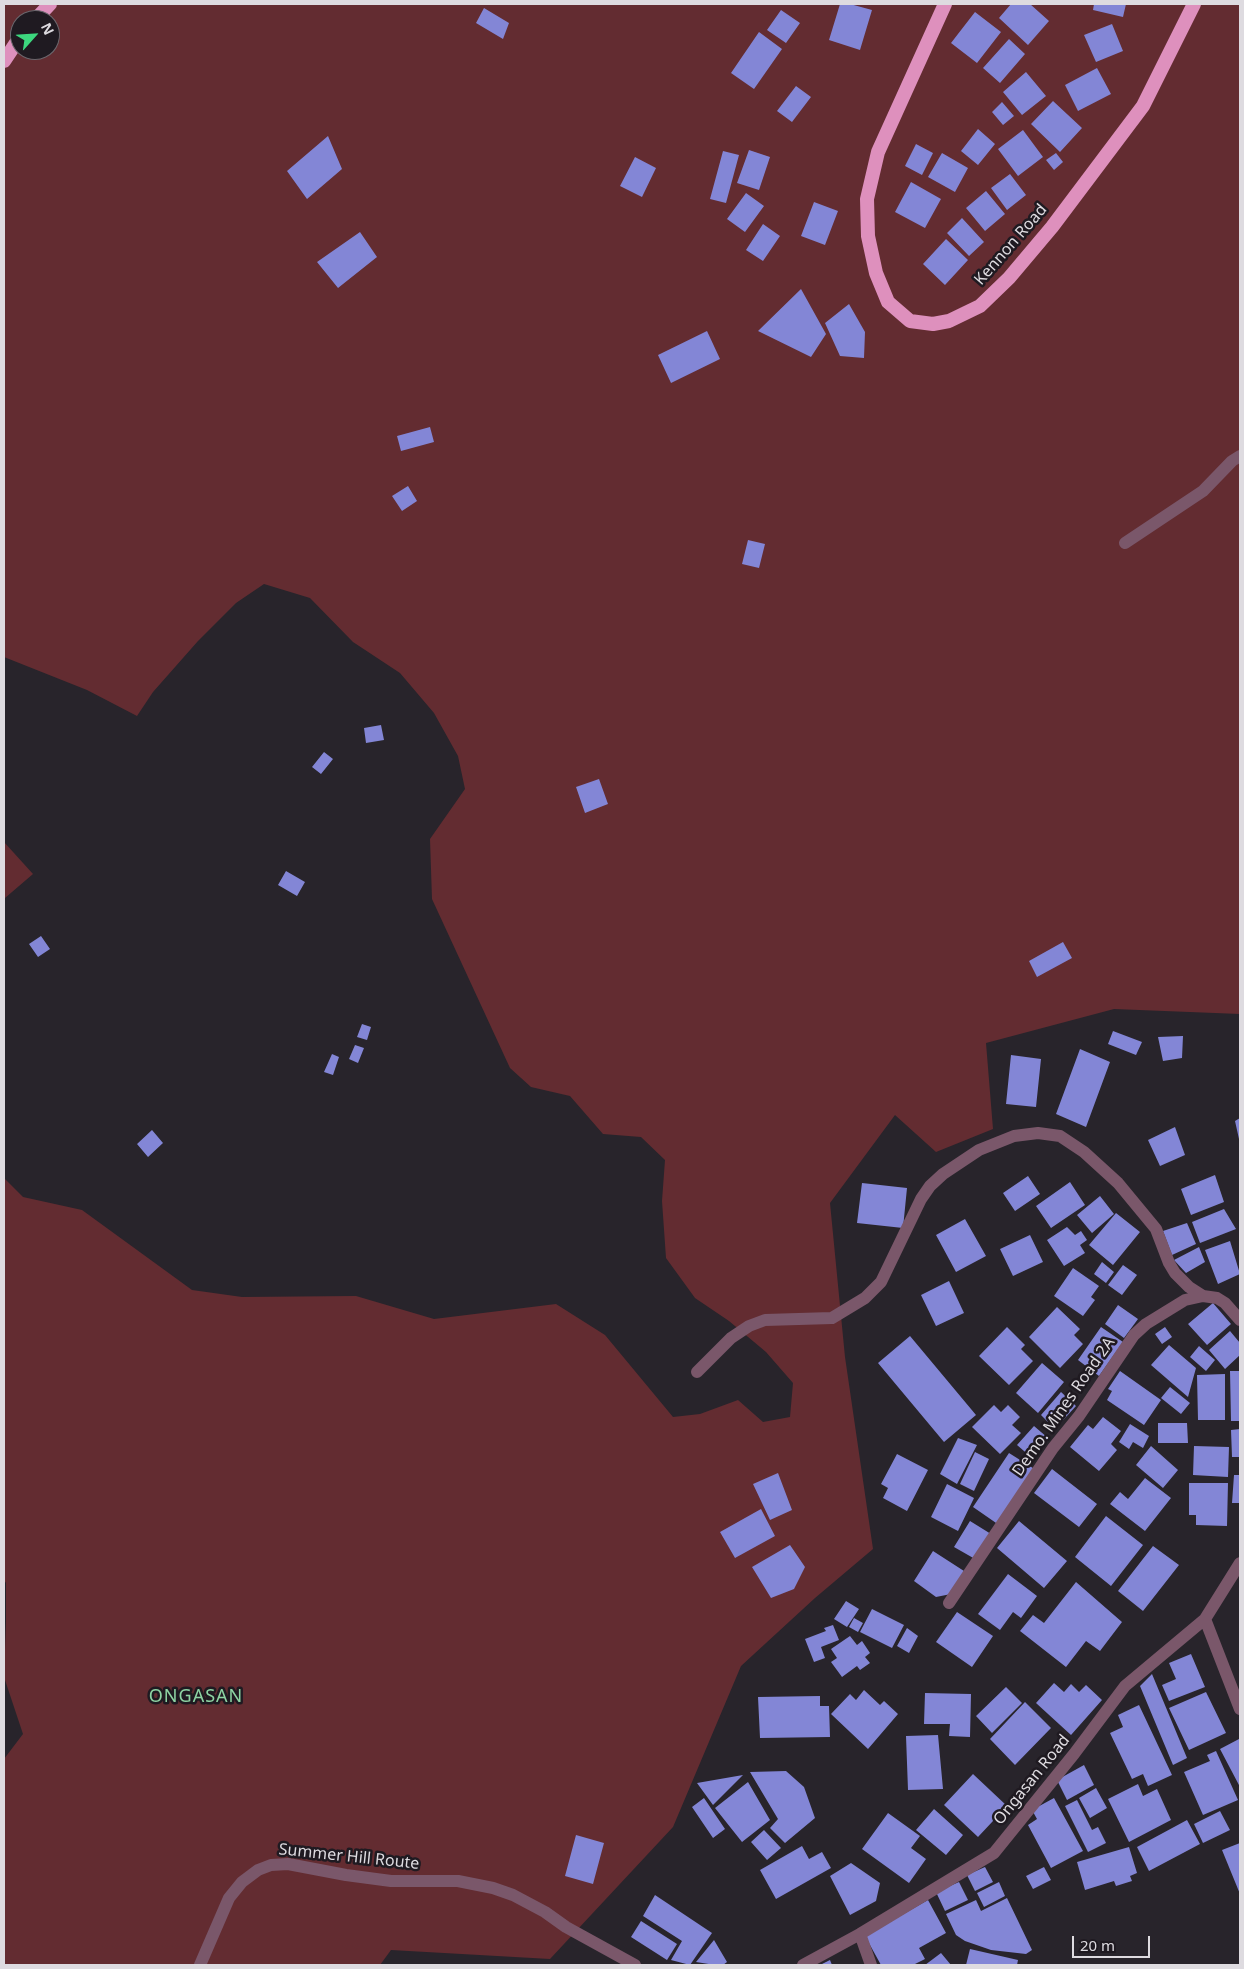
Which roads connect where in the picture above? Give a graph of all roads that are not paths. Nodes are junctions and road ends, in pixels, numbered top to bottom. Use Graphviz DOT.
graph roads {
  1 [pos="945,4"];
  2 [pos="1194,4"];
  3 [pos="1240,456"];
  4 [pos="1125,543"];
  5 [pos="1203,1296"];
  6 [pos="1240,1320"];
  7 [pos="697,1372"];
  8 [pos="1240,1563"];
  9 [pos="949,1603"];
  10 [pos="1205,1619"];
  11 [pos="1240,1709"];
  12 [pos="860,1934"];
  13 [pos="200,1965"];
  14 [pos="635,1965"];
  15 [pos="803,1965"];
  16 [pos="871,1965"];
  1 -- 2 [label="highway, Kennon Road"];
  3 -- 4 [label="street"];
  5 -- 6 [label="street"];
  5 -- 7 [label="street"];
  5 -- 9 [label="street, Demo. Mines Road 2A"];
  8 -- 10 [label="street, Ongasan Road"];
  10 -- 11 [label="street"];
  10 -- 12 [label="street, Ongasan Road"];
  12 -- 15 [label="street, Ongasan Road"];
  12 -- 16 [label="street"];
  13 -- 14 [label="street, Summer Hill Route"];
}
